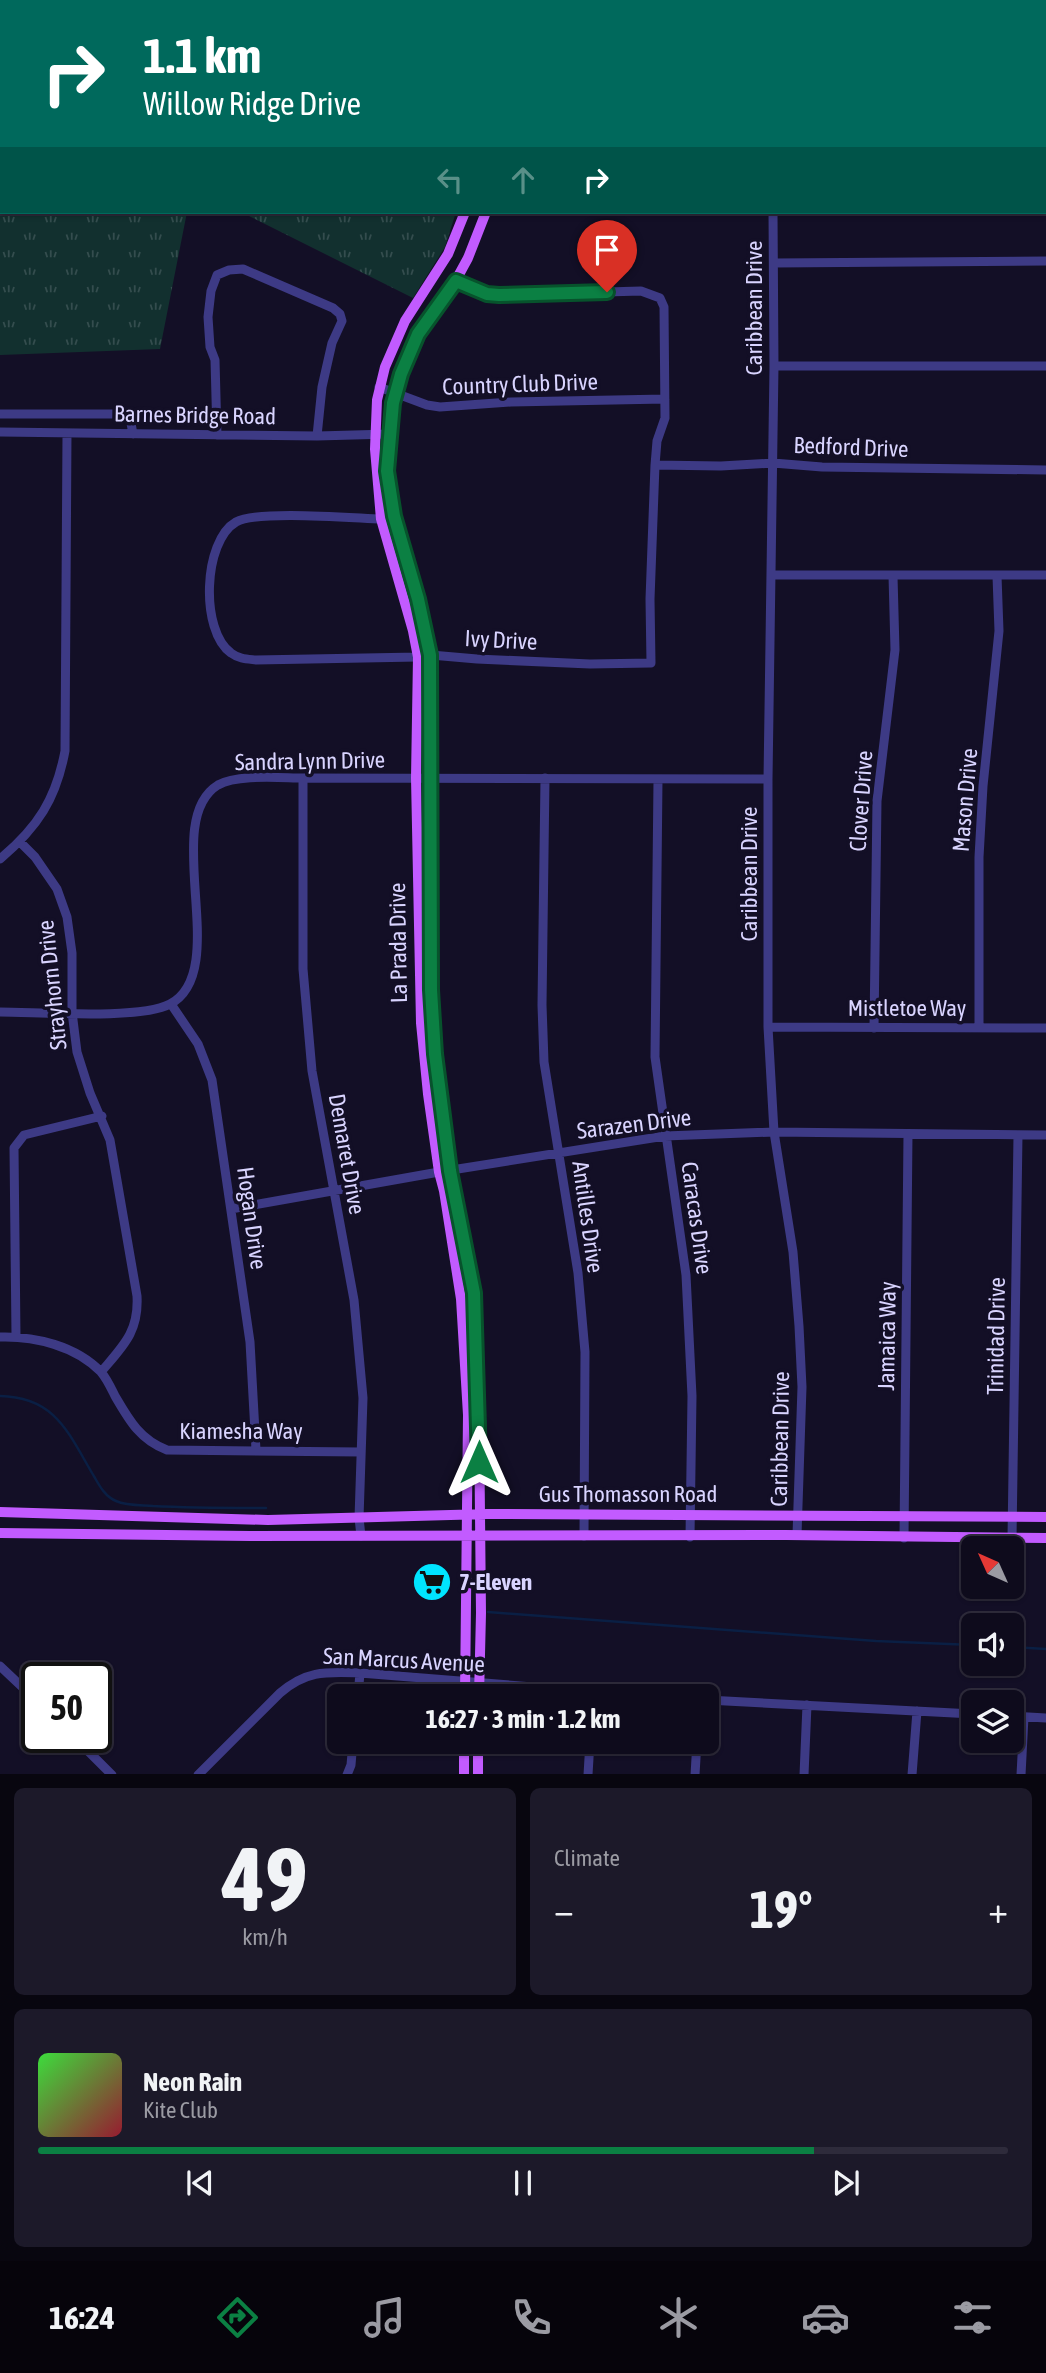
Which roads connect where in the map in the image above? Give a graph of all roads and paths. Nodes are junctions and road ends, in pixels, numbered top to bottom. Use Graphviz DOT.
graph roads {
  1 [pos="465,214"];
  2 [pos="485,214"];
  3 [pos="773,214"];
  4 [pos="457,235"];
  5 [pos="477,238"];
  6 [pos="1046,261"];
  7 [pos="774,262"];
  8 [pos="456,281"];
  9 [pos="774,366"];
  10 [pos="1046,366"];
  11 [pos="379,387"];
  12 [pos="396,392"];
  13 [pos="665,399"];
  14 [pos="0,414"];
  15 [pos="0,432"];
  16 [pos="67,433"];
  17 [pos="133,434"];
  18 [pos="375,434"];
  19 [pos="390,434"];
  20 [pos="217,435"];
  21 [pos="317,436"];
  22 [pos="773,463"];
  23 [pos="655,465"];
  24 [pos="1046,470"];
  25 [pos="394,516"];
  26 [pos="381,519"];
  27 [pos="771,575"];
  28 [pos="1046,575"];
  29 [pos="893,576"];
  30 [pos="997,576"];
  31 [pos="418,599"];
  32 [pos="404,601"];
  33 [pos="430,655"];
  34 [pos="418,657"];
  35 [pos="303,778"];
  36 [pos="416,778"];
  37 [pos="545,778"];
  38 [pos="431,779"];
  39 [pos="768,779"];
  40 [pos="658,780"];
  41 [pos="20,842"];
  42 [pos="0,859"];
  43 [pos="171,1004"];
  44 [pos="0,1012"];
  45 [pos="72,1012"];
  46 [pos="768,1027"];
  47 [pos="979,1027"];
  48 [pos="874,1028"];
  49 [pos="1046,1028"];
  50 [pos="102,1116"];
  51 [pos="774,1132"];
  52 [pos="908,1134"];
  53 [pos="1018,1135"];
  54 [pos="1046,1135"];
  55 [pos="665,1136"];
  56 [pos="560,1153"];
  57 [pos="445,1171"];
  58 [pos="334,1190"];
  59 [pos="231,1209"];
  60 [pos="16,1336"];
  61 [pos="0,1337"];
  62 [pos="101,1372"];
  63 [pos="473,1406"];
  64 [pos="256,1450"];
  65 [pos="361,1452"];
  66 [pos="0,1512"];
  67 [pos="466,1514"];
  68 [pos="479,1514"];
  69 [pos="584,1515"];
  70 [pos="690,1516"];
  71 [pos="797,1516"];
  72 [pos="904,1517"];
  73 [pos="1012,1517"];
  74 [pos="1046,1517"];
  75 [pos="359,1518"];
  76 [pos="0,1533"];
  77 [pos="466,1535"];
  78 [pos="479,1535"];
  79 [pos="797,1535"];
  80 [pos="361,1536"];
  81 [pos="584,1536"];
  82 [pos="1012,1536"];
  83 [pos="690,1537"];
  84 [pos="904,1538"];
  85 [pos="961,1538"];
  86 [pos="1024,1538"];
  87 [pos="1046,1538"];
  88 [pos="0,1666"];
  89 [pos="360,1673"];
  90 [pos="465,1681"];
  91 [pos="479,1682"];
  92 [pos="359,1684"];
  93 [pos="498,1684"];
  94 [pos="21,1686"];
  95 [pos="719,1701"];
  96 [pos="807,1705"];
  97 [pos="917,1711"];
  98 [pos="961,1713"];
  99 [pos="1024,1717"];
  100 [pos="1046,1718"];
  101 [pos="90,1753"];
  102 [pos="1022,1753"];
  103 [pos="352,1754"];
  104 [pos="464,1754"];
  105 [pos="478,1754"];
  106 [pos="589,1754"];
  107 [pos="696,1754"];
  108 [pos="112,1774"];
  109 [pos="198,1774"];
  110 [pos="347,1774"];
  111 [pos="464,1774"];
  112 [pos="478,1774"];
  113 [pos="588,1774"];
  114 [pos="695,1774"];
  115 [pos="804,1774"];
  116 [pos="912,1774"];
  117 [pos="1021,1774"];
  1 -- 4 [label="main road, La Prada Drive"];
  2 -- 5 [label="main road, La Prada Drive"];
  3 -- 7 [label="street, Caribbean Drive"];
  4 -- 5 [label="main road"];
  4 -- 11 [label="main road, La Prada Drive"];
  5 -- 8 [label="main road, La Prada Drive"];
  6 -- 7 [label="street"];
  7 -- 9 [label="street, Caribbean Drive"];
  8 -- 12 [label="main road, La Prada Drive"];
  8 -- 13 [label="street, Ivy Drive"];
  9 -- 10 [label="street"];
  9 -- 22 [label="street, Caribbean Drive"];
  11 -- 12 [label="street, Country Club Drive"];
  11 -- 18 [label="main road, La Prada Drive"];
  12 -- 13 [label="street, Country Club Drive"];
  12 -- 19 [label="main road, La Prada Drive"];
  13 -- 23 [label="street, Ivy Drive"];
  14 -- 17 [label="street"];
  15 -- 16 [label="street, Barnes Bridge Road"];
  16 -- 17 [label="street, Barnes Bridge Road"];
  16 -- 41 [label="street"];
  17 -- 20 [label="street, Barnes Bridge Road"];
  18 -- 19 [label="street, Barnes Bridge Road"];
  18 -- 21 [label="street, Barnes Bridge Road"];
  18 -- 26 [label="main road, La Prada Drive"];
  19 -- 25 [label="main road, La Prada Drive"];
  20 -- 21 [label="street, Barnes Bridge Road"];
  20 -- 21 [label="street"];
  22 -- 23 [label="street, Bedford Drive"];
  22 -- 24 [label="street, Bedford Drive"];
  22 -- 27 [label="street, Caribbean Drive"];
  23 -- 33 [label="street, Ivy Drive"];
  25 -- 26 [label="street, Ivy Drive"];
  25 -- 31 [label="main road, La Prada Drive"];
  26 -- 32 [label="main road, La Prada Drive"];
  26 -- 34 [label="street, Ivy Drive"];
  27 -- 29 [label="street"];
  27 -- 39 [label="street, Caribbean Drive"];
  28 -- 30 [label="street"];
  29 -- 30 [label="street"];
  29 -- 48 [label="street, Clover Drive"];
  30 -- 47 [label="street, Mason Drive"];
  31 -- 32 [label="main road"];
  31 -- 33 [label="main road, La Prada Drive"];
  32 -- 34 [label="main road, La Prada Drive"];
  33 -- 34 [label="street, Ivy Drive"];
  33 -- 38 [label="main road, La Prada Drive"];
  34 -- 36 [label="main road, La Prada Drive"];
  35 -- 36 [label="street, Sandra Lynn Drive"];
  35 -- 43 [label="street, Sandra Lynn Drive"];
  35 -- 58 [label="street, Demaret Drive"];
  36 -- 38 [label="street, Sandra Lynn Drive"];
  36 -- 57 [label="main road, La Prada Drive"];
  37 -- 38 [label="street, Sandra Lynn Drive"];
  37 -- 40 [label="street, Sandra Lynn Drive"];
  37 -- 56 [label="street, Antilles Drive"];
  38 -- 57 [label="main road, La Prada Drive"];
  39 -- 40 [label="street, Sandra Lynn Drive"];
  39 -- 46 [label="street, Caribbean Drive"];
  40 -- 55 [label="street, Caracas Drive"];
  41 -- 42 [label="street"];
  41 -- 45 [label="street, Strayhorn Drive"];
  43 -- 45 [label="street"];
  43 -- 59 [label="street, Hogan Drive"];
  44 -- 45 [label="street"];
  45 -- 50 [label="street, Strayhorn Drive"];
  46 -- 48 [label="street, Mistletoe Way"];
  46 -- 51 [label="street, Caribbean Drive"];
  47 -- 48 [label="street, Mistletoe Way"];
  47 -- 49 [label="street, Mistletoe Way"];
  50 -- 60 [label="street"];
  50 -- 62 [label="street, Strayhorn Drive"];
  51 -- 52 [label="street, Sarazen Drive"];
  51 -- 55 [label="street, Sarazen Drive"];
  51 -- 71 [label="street, Caribbean Drive"];
  52 -- 53 [label="street, Sarazen Drive"];
  52 -- 72 [label="street, Jamaica Way"];
  53 -- 54 [label="street, Sarazen Drive"];
  53 -- 73 [label="street, Trinidad Drive"];
  55 -- 56 [label="street, Sarazen Drive"];
  55 -- 70 [label="street, Caracas Drive"];
  56 -- 57 [label="street, Sarazen Drive"];
  56 -- 69 [label="street, Antilles Drive"];
  57 -- 58 [label="street, Sarazen Drive"];
  57 -- 63 [label="main road, La Prada Drive"];
  58 -- 59 [label="street, Sarazen Drive"];
  58 -- 65 [label="street, Demaret Drive"];
  59 -- 64 [label="street, Hogan Drive"];
  60 -- 61 [label="street, Kiamesha Way"];
  60 -- 62 [label="street, Kiamesha Way"];
  62 -- 64 [label="street, Kiamesha Way"];
  63 -- 67 [label="main road, La Prada Drive"];
  63 -- 68 [label="main road, La Prada Drive"];
  64 -- 65 [label="street, Kiamesha Way"];
  65 -- 75 [label="street, Demaret Drive"];
  66 -- 75 [label="main road, Gus Thomasson Road"];
  67 -- 68 [label="main road, Gus Thomasson Road"];
  67 -- 75 [label="main road, Gus Thomasson Road"];
  67 -- 77 [label="main road, La Prada Drive"];
  68 -- 69 [label="main road, Gus Thomasson Road"];
  68 -- 78 [label="main road, La Prada Drive"];
  69 -- 70 [label="main road, Gus Thomasson Road"];
  69 -- 81 [label="street, Antilles Drive"];
  70 -- 71 [label="main road, Gus Thomasson Road"];
  70 -- 83 [label="street, Caracas Drive"];
  71 -- 72 [label="main road, Gus Thomasson Road"];
  71 -- 79 [label="street, Caribbean Drive"];
  72 -- 73 [label="main road, Gus Thomasson Road"];
  72 -- 84 [label="street, Jamaica Way"];
  73 -- 74 [label="main road, Gus Thomasson Road"];
  73 -- 82 [label="street, Trinidad Drive"];
  75 -- 80 [label="street, Demaret Drive"];
  76 -- 80 [label="main road, Gus Thomasson Road"];
  77 -- 78 [label="main road, Gus Thomasson Road"];
  77 -- 80 [label="main road, Gus Thomasson Road"];
  77 -- 90 [label="main road, La Prada Drive"];
  78 -- 81 [label="main road, Gus Thomasson Road"];
  78 -- 91 [label="main road, La Prada Drive"];
  79 -- 83 [label="main road, Gus Thomasson Road"];
  79 -- 84 [label="main road, Gus Thomasson Road"];
  81 -- 83 [label="main road, Gus Thomasson Road"];
  84 -- 85 [label="main road, Gus Thomasson Road"];
  86 -- 87 [label="main road, Gus Thomasson Road"];
  88 -- 94 [label="street"];
  89 -- 90 [label="street, San Marcus Avenue"];
  89 -- 92 [label="street"];
  89 -- 109 [label="street, San Marcus Avenue"];
  90 -- 91 [label="street, San Marcus Avenue"];
  91 -- 93 [label="street, San Marcus Avenue"];
  95 -- 96 [label="street"];
  96 -- 97 [label="street"];
  96 -- 115 [label="street"];
  97 -- 98 [label="street"];
  97 -- 116 [label="street"];
  99 -- 100 [label="street"];
  101 -- 108 [label="street"];
  102 -- 117 [label="street"];
  103 -- 110 [label="street"];
  104 -- 111 [label="main road"];
  105 -- 112 [label="main road"];
  106 -- 113 [label="street"];
  107 -- 114 [label="street"];
}
